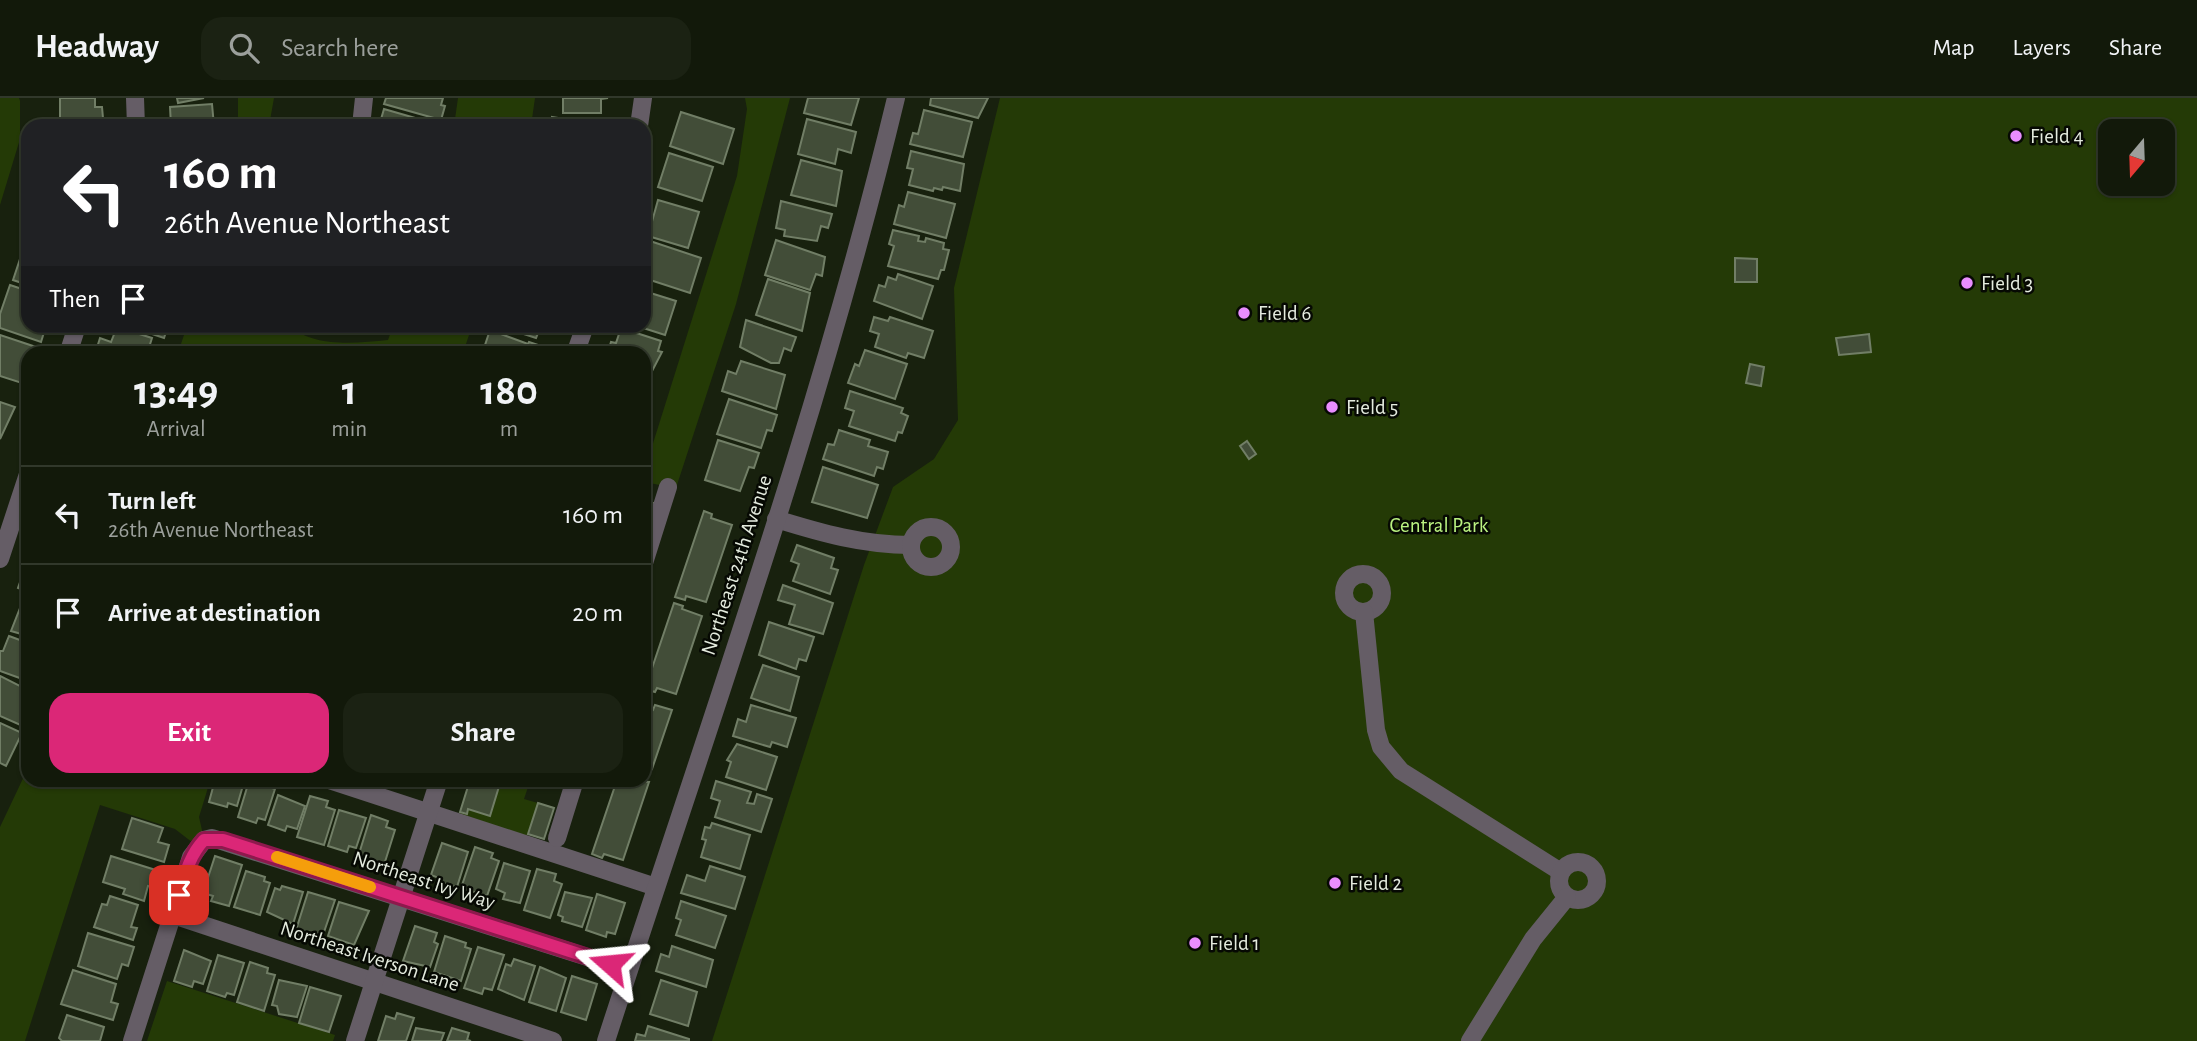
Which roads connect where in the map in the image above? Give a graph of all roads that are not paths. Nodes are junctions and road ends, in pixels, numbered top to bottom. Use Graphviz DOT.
graph roads {
  1 [pos="135,98"];
  2 [pos="364,98"];
  3 [pos="643,98"];
  4 [pos="895,98"];
  5 [pos="136,119"];
  6 [pos="362,119"];
  7 [pos="640,119"];
  8 [pos="668,487"];
  9 [pos="21,495"];
  10 [pos="776,519"];
  11 [pos="651,541"];
  12 [pos="911,545"];
  13 [pos="0,559"];
  14 [pos="1364,612"];
  15 [pos="350,787"];
  16 [pos="437,787"];
  17 [pos="573,787"];
  18 [pos="428,813"];
  19 [pos="557,838"];
  20 [pos="1561,872"];
  21 [pos="656,887"];
  22 [pos="402,897"];
  23 [pos="1567,897"];
  24 [pos="173,915"];
  25 [pos="628,970"];
  26 [pos="374,982"];
  27 [pos="132,1041"];
  28 [pos="355,1041"];
  29 [pos="553,1041"];
  30 [pos="606,1041"];
  31 [pos="1470,1041"];
  1 -- 5 [label="street"];
  2 -- 6 [label="street"];
  3 -- 7 [label="street"];
  4 -- 10 [label="street, Northeast 24th Avenue"];
  8 -- 11 [label="street"];
  9 -- 13 [label="street"];
  10 -- 12 [label="street"];
  10 -- 21 [label="street, Northeast 24th Avenue"];
  14 -- 20 [label="street"];
  15 -- 18 [label="street"];
  16 -- 18 [label="street"];
  17 -- 19 [label="street"];
  18 -- 21 [label="street"];
  18 -- 22 [label="street"];
  20 -- 23 [label="street"];
  20 -- 23 [label="street"];
  21 -- 25 [label="street, Northeast 24th Avenue"];
  22 -- 24 [label="street, Northeast Ivy Way"];
  22 -- 25 [label="street, Northeast Ivy Way"];
  22 -- 26 [label="street"];
  23 -- 31 [label="street"];
  24 -- 26 [label="street, Northeast Iverson Lane"];
  24 -- 27 [label="street"];
  25 -- 30 [label="street, Northeast 24th Avenue"];
  26 -- 28 [label="street"];
  26 -- 29 [label="street, Northeast Iverson Lane"];
}
